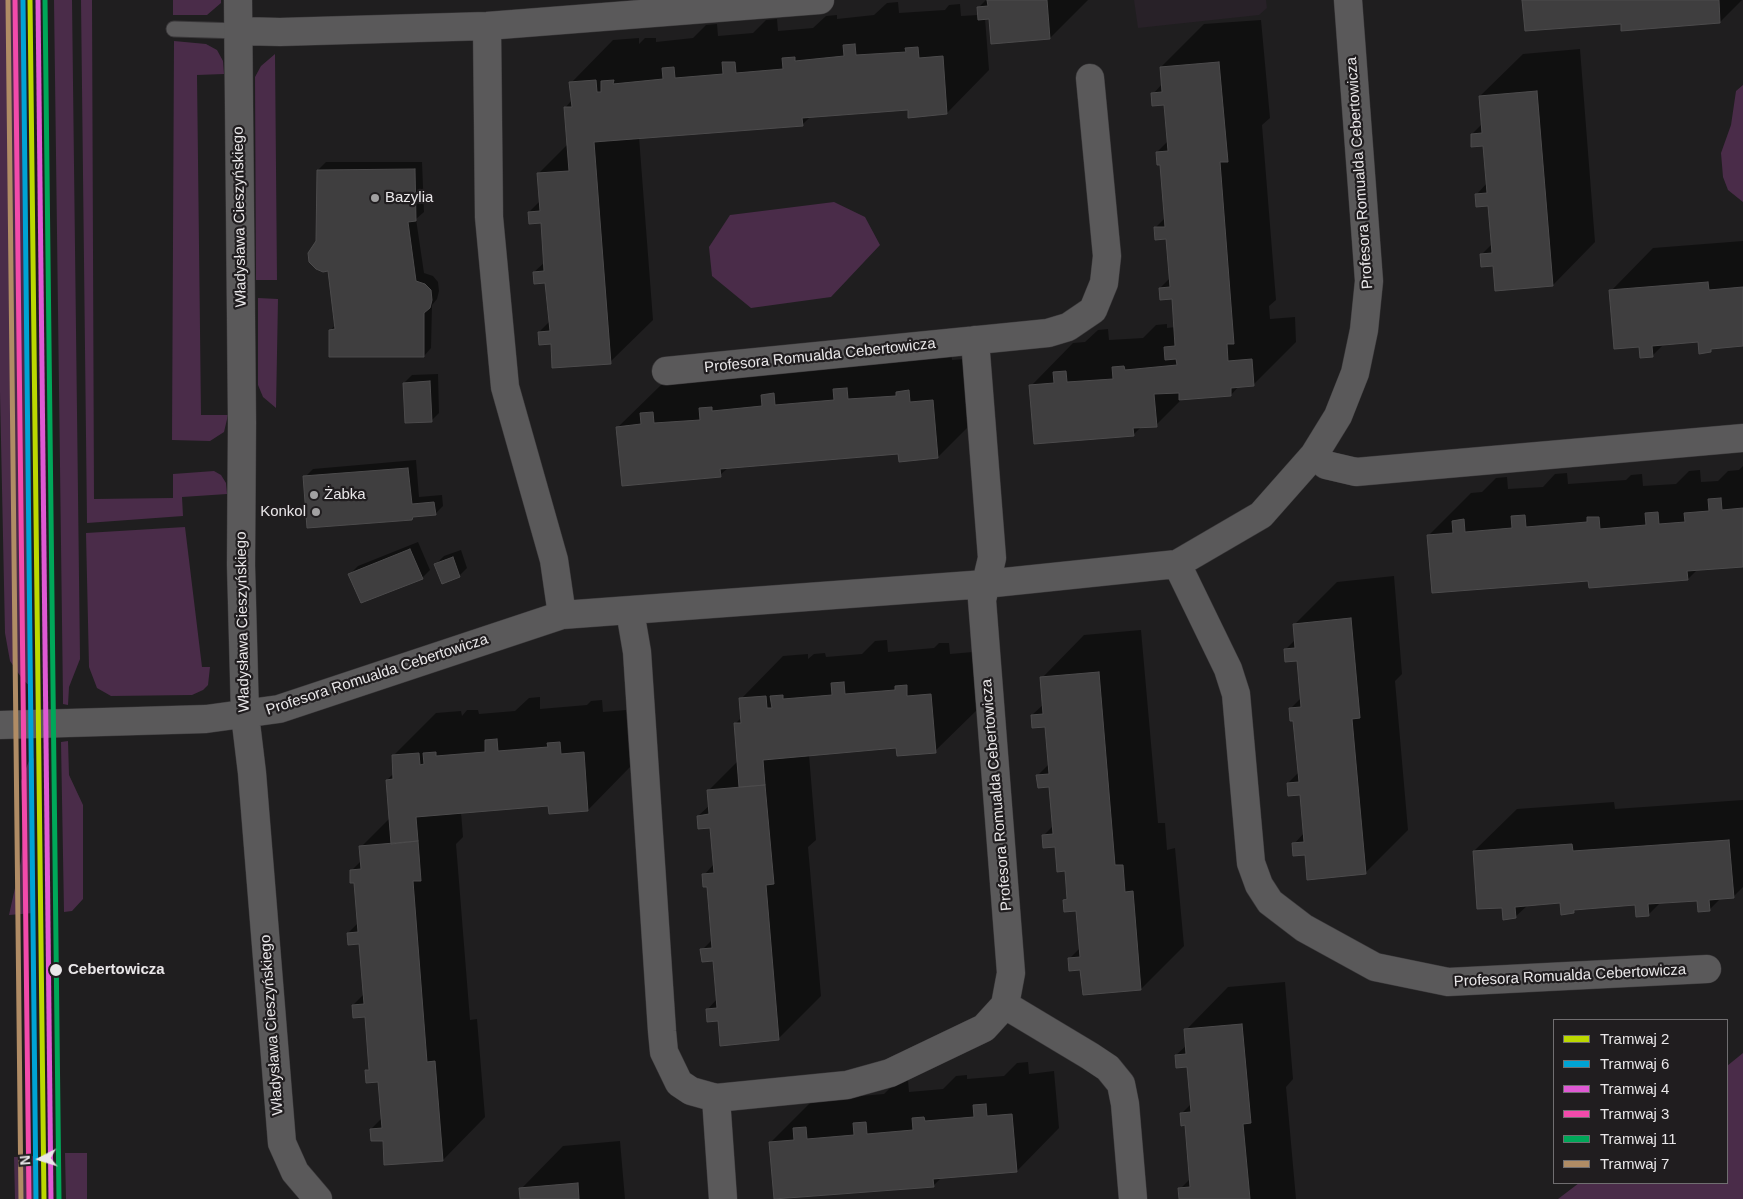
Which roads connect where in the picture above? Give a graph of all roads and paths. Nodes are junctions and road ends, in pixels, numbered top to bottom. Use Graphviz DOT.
graph roads {
  1 [pos="238,0"];
  2 [pos="820,0"];
  3 [pos="1348,0"];
  4 [pos="487,26"];
  5 [pos="174,29"];
  6 [pos="238,31"];
  7 [pos="1090,78"];
  8 [pos="975,340"];
  9 [pos="666,371"];
  10 [pos="1743,438"];
  11 [pos="1314,455"];
  12 [pos="1177,564"];
  13 [pos="985,584"];
  14 [pos="630,611"];
  15 [pos="562,614"];
  16 [pos="245,715"];
  17 [pos="0,725"];
  18 [pos="1707,969"];
  19 [pos="1005,1005"];
  20 [pos="716,1098"];
  21 [pos="318,1199"];
  22 [pos="723,1199"];
  23 [pos="1133,1199"];
  1 -- 6 [label="street, Władysława Cieszyńskiego"];
  2 -- 4 [label="street"];
  3 -- 11 [label="street, Profesora Romualda Cebertowicza"];
  4 -- 6 [label="street"];
  4 -- 15 [label="street"];
  5 -- 6 [label="lane"];
  6 -- 16 [label="street, Władysława Cieszyńskiego"];
  7 -- 8 [label="street, Profesora Romualda Cebertowicza"];
  8 -- 9 [label="street, Profesora Romualda Cebertowicza"];
  8 -- 13 [label="street, Profesora Romualda Cebertowicza"];
  10 -- 11 [label="street"];
  11 -- 12 [label="street, Profesora Romualda Cebertowicza"];
  12 -- 13 [label="street, Profesora Romualda Cebertowicza"];
  12 -- 18 [label="street, Profesora Romualda Cebertowicza"];
  13 -- 14 [label="street, Profesora Romualda Cebertowicza"];
  13 -- 19 [label="street, Profesora Romualda Cebertowicza"];
  14 -- 15 [label="street, Profesora Romualda Cebertowicza"];
  14 -- 20 [label="street"];
  15 -- 16 [label="street, Profesora Romualda Cebertowicza"];
  16 -- 17 [label="street, Profesora Romualda Cebertowicza"];
  16 -- 21 [label="street, Władysława Cieszyńskiego"];
  19 -- 20 [label="street"];
  19 -- 23 [label="street"];
  20 -- 22 [label="street"];
}
